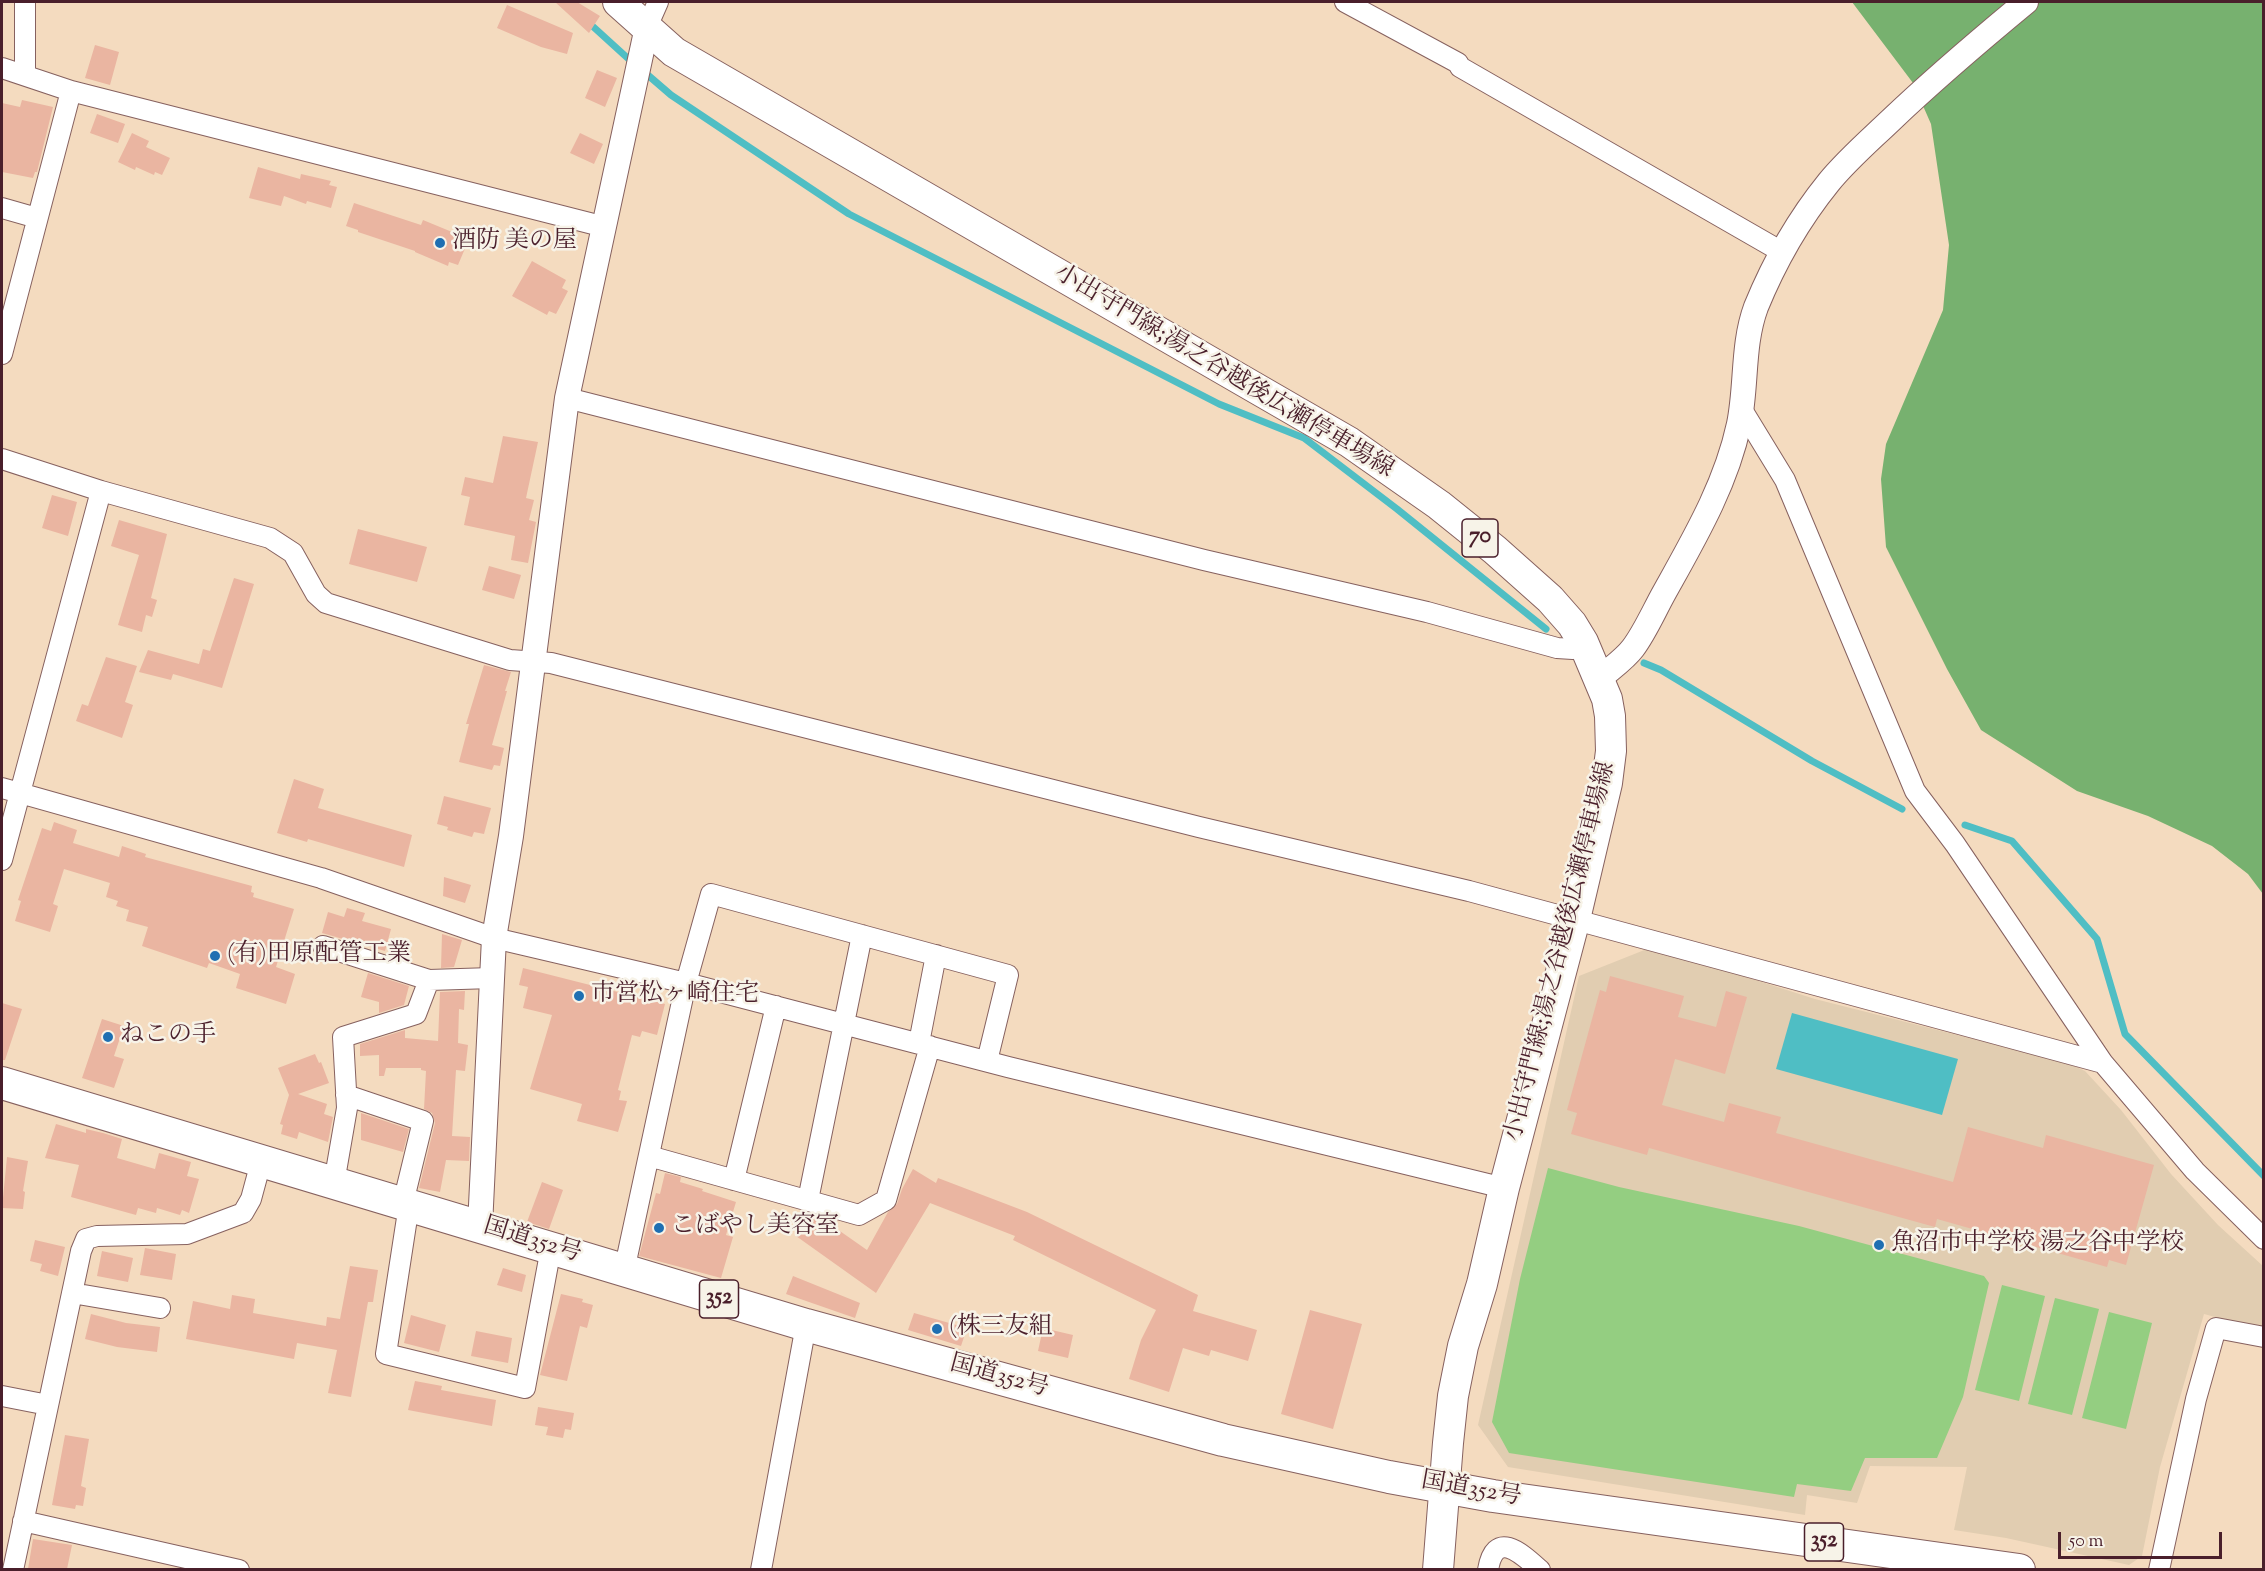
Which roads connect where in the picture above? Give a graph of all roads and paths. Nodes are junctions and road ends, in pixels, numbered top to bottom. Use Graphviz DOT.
graph roads {
  1 [pos="26,2"];
  2 [pos="618,2"];
  3 [pos="1345,2"];
  4 [pos="2026,2"];
  5 [pos="652,14"];
  6 [pos="2,68"];
  7 [pos="25,74"];
  8 [pos="71,91"];
  9 [pos="2,208"];
  10 [pos="37,218"];
  11 [pos="605,227"];
  12 [pos="1782,252"];
  13 [pos="2,354"];
  14 [pos="567,398"];
  15 [pos="1741,408"];
  16 [pos="2,459"];
  17 [pos="101,491"];
  18 [pos="1583,642"];
  19 [pos="532,661"];
  20 [pos="1599,679"];
  21 [pos="10,791"];
  22 [pos="2,860"];
  23 [pos="1575,919"];
  24 [pos="862,935"];
  25 [pos="494,938"];
  26 [pos="323,946"];
  27 [pos="936,955"];
  28 [pos="492,978"];
  29 [pos="429,980"];
  30 [pos="686,983"];
  31 [pos="776,1006"];
  32 [pos="843,1024"];
  33 [pos="925,1045"];
  34 [pos="987,1061"];
  35 [pos="2103,1063"];
  36 [pos="2,1083"];
  37 [pos="346,1095"];
  38 [pos="649,1156"];
  39 [pos="261,1162"];
  40 [pos="734,1180"];
  41 [pos="334,1183"];
  42 [pos="1504,1188"];
  43 [pos="808,1200"];
  44 [pos="406,1204"];
  45 [pos="480,1226"];
  46 [pos="2264,1239"];
  47 [pos="551,1248"];
  48 [pos="624,1271"];
  49 [pos="72,1293"];
  50 [pos="160,1308"];
  51 [pos="806,1325"];
  52 [pos="2264,1337"];
  53 [pos="2,1396"];
  54 [pos="48,1405"];
  55 [pos="1445,1487"];
  56 [pos="23,1521"];
  57 [pos="13,1569"];
  58 [pos="239,1569"];
  59 [pos="761,1569"];
  60 [pos="1438,1569"];
  61 [pos="1488,1569"];
  62 [pos="1540,1569"];
  63 [pos="2019,1569"];
  64 [pos="2159,1569"];
  1 -- 7 [label="street"];
  2 -- 5 [label="main road, 小出守門線;湯之谷越後広瀬停車場線 / 70"];
  3 -- 12 [label="street"];
  4 -- 12 [label="street"];
  5 -- 11 [label="street"];
  5 -- 18 [label="main road, 小出守門線;湯之谷越後広瀬停車場線 / 70"];
  6 -- 7 [label="street"];
  7 -- 8 [label="street"];
  8 -- 10 [label="street"];
  8 -- 11 [label="street"];
  9 -- 10 [label="street"];
  10 -- 13 [label="street"];
  11 -- 14 [label="street"];
  12 -- 15 [label="street"];
  14 -- 18 [label="street"];
  14 -- 19 [label="street"];
  15 -- 20 [label="street"];
  15 -- 35 [label="street"];
  16 -- 17 [label="street"];
  17 -- 19 [label="street"];
  17 -- 21 [label="street"];
  18 -- 20 [label="main road, 小出守門線;湯之谷越後広瀬停車場線 / 70"];
  19 -- 23 [label="street"];
  19 -- 25 [label="street"];
  20 -- 23 [label="main road, 小出守門線;湯之谷越後広瀬停車場線 / 70"];
  21 -- 22 [label="street"];
  21 -- 25 [label="street"];
  23 -- 35 [label="street"];
  23 -- 42 [label="main road, 小出守門線;湯之谷越後広瀬停車場線 / 70"];
  24 -- 27 [label="street"];
  24 -- 30 [label="street"];
  24 -- 32 [label="street"];
  25 -- 28 [label="street"];
  25 -- 30 [label="street"];
  26 -- 29 [label="street"];
  27 -- 33 [label="street"];
  27 -- 34 [label="street"];
  28 -- 29 [label="street"];
  28 -- 45 [label="street"];
  29 -- 37 [label="street"];
  30 -- 31 [label="street"];
  30 -- 38 [label="street"];
  31 -- 32 [label="street"];
  31 -- 40 [label="street"];
  32 -- 33 [label="street"];
  32 -- 43 [label="street"];
  33 -- 34 [label="street"];
  33 -- 43 [label="street"];
  34 -- 42 [label="street"];
  35 -- 46 [label="street"];
  36 -- 39 [label="highway, 国道352号 / 352"];
  37 -- 41 [label="street"];
  37 -- 44 [label="street"];
  38 -- 40 [label="street"];
  38 -- 48 [label="street"];
  39 -- 41 [label="highway, 国道352号 / 352"];
  39 -- 49 [label="street"];
  40 -- 43 [label="street"];
  41 -- 44 [label="highway, 国道352号 / 352"];
  42 -- 55 [label="main road, 小出守門線;湯之谷越後広瀬停車場線 / 70"];
  44 -- 45 [label="highway, 国道352号 / 352"];
  44 -- 47 [label="street"];
  45 -- 47 [label="highway, 国道352号 / 352"];
  47 -- 48 [label="highway, 国道352号 / 352"];
  48 -- 51 [label="highway, 国道352号 / 352"];
  49 -- 50 [label="street"];
  49 -- 54 [label="street"];
  51 -- 55 [label="highway, 国道352号 / 352"];
  51 -- 59 [label="street"];
  52 -- 64 [label="street"];
  53 -- 54 [label="street"];
  54 -- 56 [label="street"];
  55 -- 60 [label="main road, 70"];
  55 -- 63 [label="highway, 国道352号 / 352"];
  56 -- 57 [label="street"];
  56 -- 58 [label="street"];
  61 -- 62 [label="street"];
}
